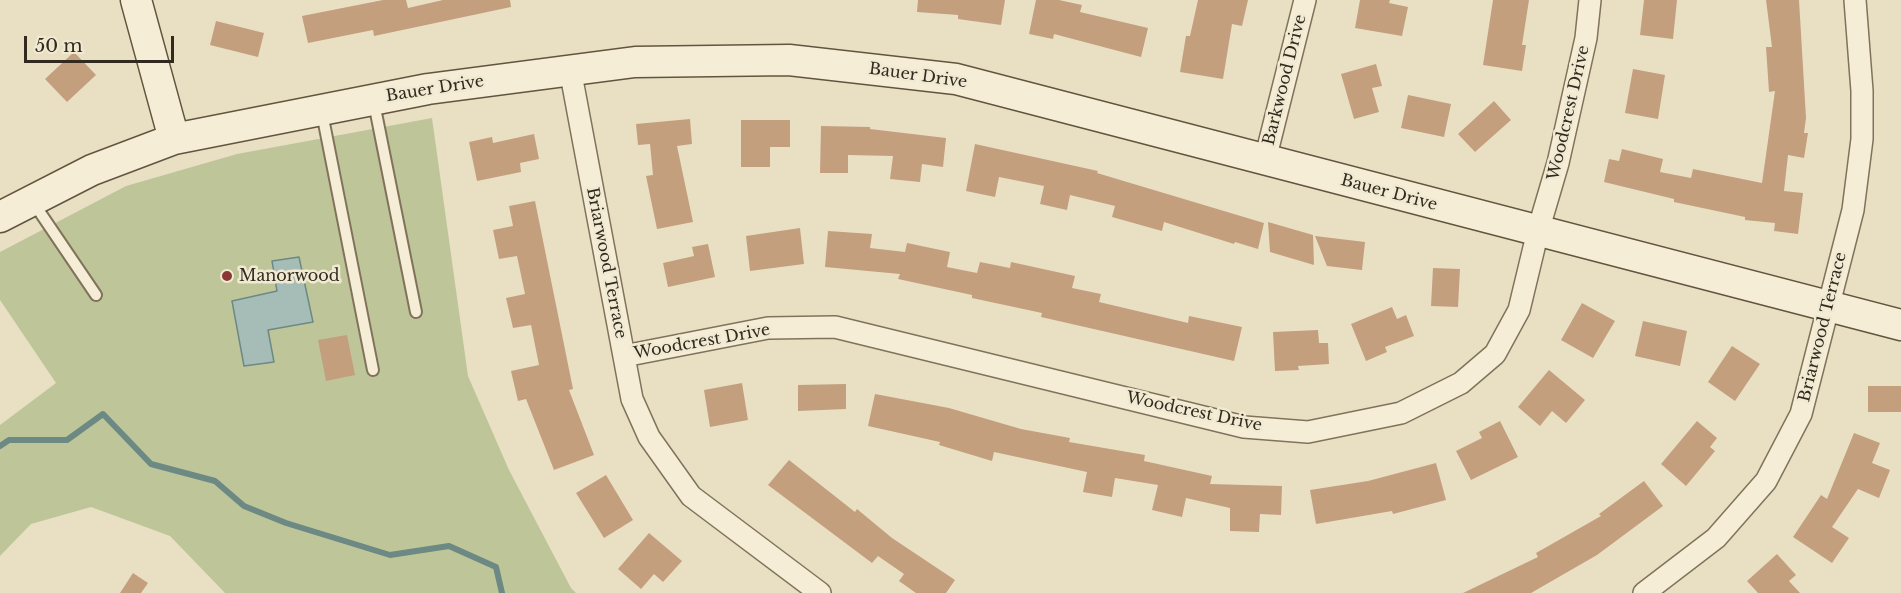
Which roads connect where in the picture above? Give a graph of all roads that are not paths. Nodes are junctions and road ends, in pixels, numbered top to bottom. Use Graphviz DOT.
graph roads {
  1 [pos="136,0"];
  2 [pos="1305,0"];
  3 [pos="1590,0"];
  4 [pos="1855,0"];
  5 [pos="570,69"];
  6 [pos="373,100"];
  7 [pos="322,110"];
  8 [pos="174,139"];
  9 [pos="1265,160"];
  10 [pos="31,199"];
  11 [pos="0,217"];
  12 [pos="1538,231"];
  13 [pos="96,295"];
  14 [pos="1829,306"];
  15 [pos="416,312"];
  16 [pos="1901,325"];
  17 [pos="624,356"];
  18 [pos="373,370"];
  19 [pos="820,593"];
  20 [pos="1644,593"];
  1 -- 8 [label="street"];
  2 -- 9 [label="street, Barkwood Drive"];
  3 -- 12 [label="street, Woodcrest Drive"];
  4 -- 14 [label="street, Briarwood Terrace"];
  5 -- 6 [label="street, Bauer Drive"];
  5 -- 9 [label="street, Bauer Drive"];
  5 -- 17 [label="street, Briarwood Terrace"];
  6 -- 7 [label="street, Bauer Drive"];
  6 -- 15 [label="lane"];
  7 -- 8 [label="street, Bauer Drive"];
  7 -- 18 [label="lane"];
  8 -- 10 [label="street, Bauer Drive"];
  9 -- 12 [label="street, Bauer Drive"];
  10 -- 11 [label="street, Bauer Drive"];
  10 -- 13 [label="lane"];
  12 -- 14 [label="street, Bauer Drive"];
  12 -- 17 [label="street, Woodcrest Drive"];
  14 -- 16 [label="street, Bauer Drive"];
  14 -- 20 [label="street, Briarwood Terrace"];
  17 -- 19 [label="street, Briarwood Terrace"];
}
